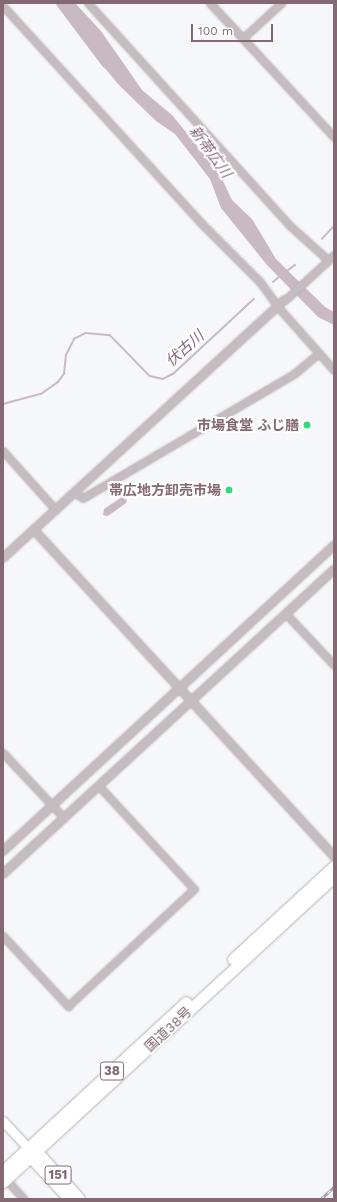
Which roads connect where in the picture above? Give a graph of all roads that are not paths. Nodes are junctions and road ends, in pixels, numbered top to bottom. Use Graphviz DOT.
graph roads {
  1 [pos="88,3"];
  2 [pos="210,3"];
  3 [pos="281,3"];
  4 [pos="3,6"];
  5 [pos="243,38"];
  6 [pos="334,137"];
  7 [pos="334,255"];
  8 [pos="328,260"];
  9 [pos="285,300"];
  10 [pos="278,307"];
  11 [pos="319,353"];
  12 [pos="334,370"];
  13 [pos="3,451"];
  14 [pos="75,493"];
  15 [pos="56,510"];
  16 [pos="34,530"];
  17 [pos="334,546"];
  18 [pos="3,558"];
  19 [pos="334,570"];
  20 [pos="286,614"];
  21 [pos="334,665"];
  22 [pos="179,688"];
  23 [pos="191,701"];
  24 [pos="3,753"];
  25 [pos="99,786"];
  26 [pos="52,806"];
  27 [pos="64,818"];
  28 [pos="3,851"];
  29 [pos="334,856"];
  30 [pos="334,866"];
  31 [pos="3,874"];
  32 [pos="334,877"];
  33 [pos="3,936"];
  34 [pos="3,1121"];
  35 [pos="32,1152"];
  36 [pos="4,1177"];
  37 [pos="64,1197"];
  38 [pos="24,1199"];
  39 [pos="80,1199"];
  1 -- 8 [label="street"];
  2 -- 5 [label="street"];
  3 -- 5 [label="street"];
  4 -- 10 [label="street"];
  5 -- 6 [label="street"];
  7 -- 8 [label="street"];
  8 -- 9 [label="street"];
  9 -- 10 [label="street"];
  10 -- 11 [label="street"];
  10 -- 14 [label="street"];
  11 -- 12 [label="street"];
  11 -- 14 [label="street"];
  13 -- 15 [label="street"];
  14 -- 15 [label="street"];
  15 -- 16 [label="street"];
  16 -- 18 [label="street"];
  16 -- 22 [label="street"];
  17 -- 22 [label="street"];
  19 -- 20 [label="street"];
  20 -- 21 [label="street"];
  20 -- 23 [label="street"];
  22 -- 23 [label="street"];
  22 -- 26 [label="street"];
  23 -- 25 [label="street"];
  23 -- 29 [label="street"];
  24 -- 26 [label="street"];
  25 -- 27 [label="street"];
  25 -- 33 [label="street"];
  26 -- 27 [label="street"];
  26 -- 28 [label="street"];
  27 -- 31 [label="street"];
  30 -- 35 [label="highway, 国道38号 / 38"];
  32 -- 35 [label="highway, 国道38号 / 38"];
  34 -- 35 [label="main road"];
  35 -- 36 [label="highway, 国道38号 / 38"];
  35 -- 37 [label="main road, 151"];
  35 -- 39 [label="main road, 151"];
  36 -- 38 [label="street"];
}
